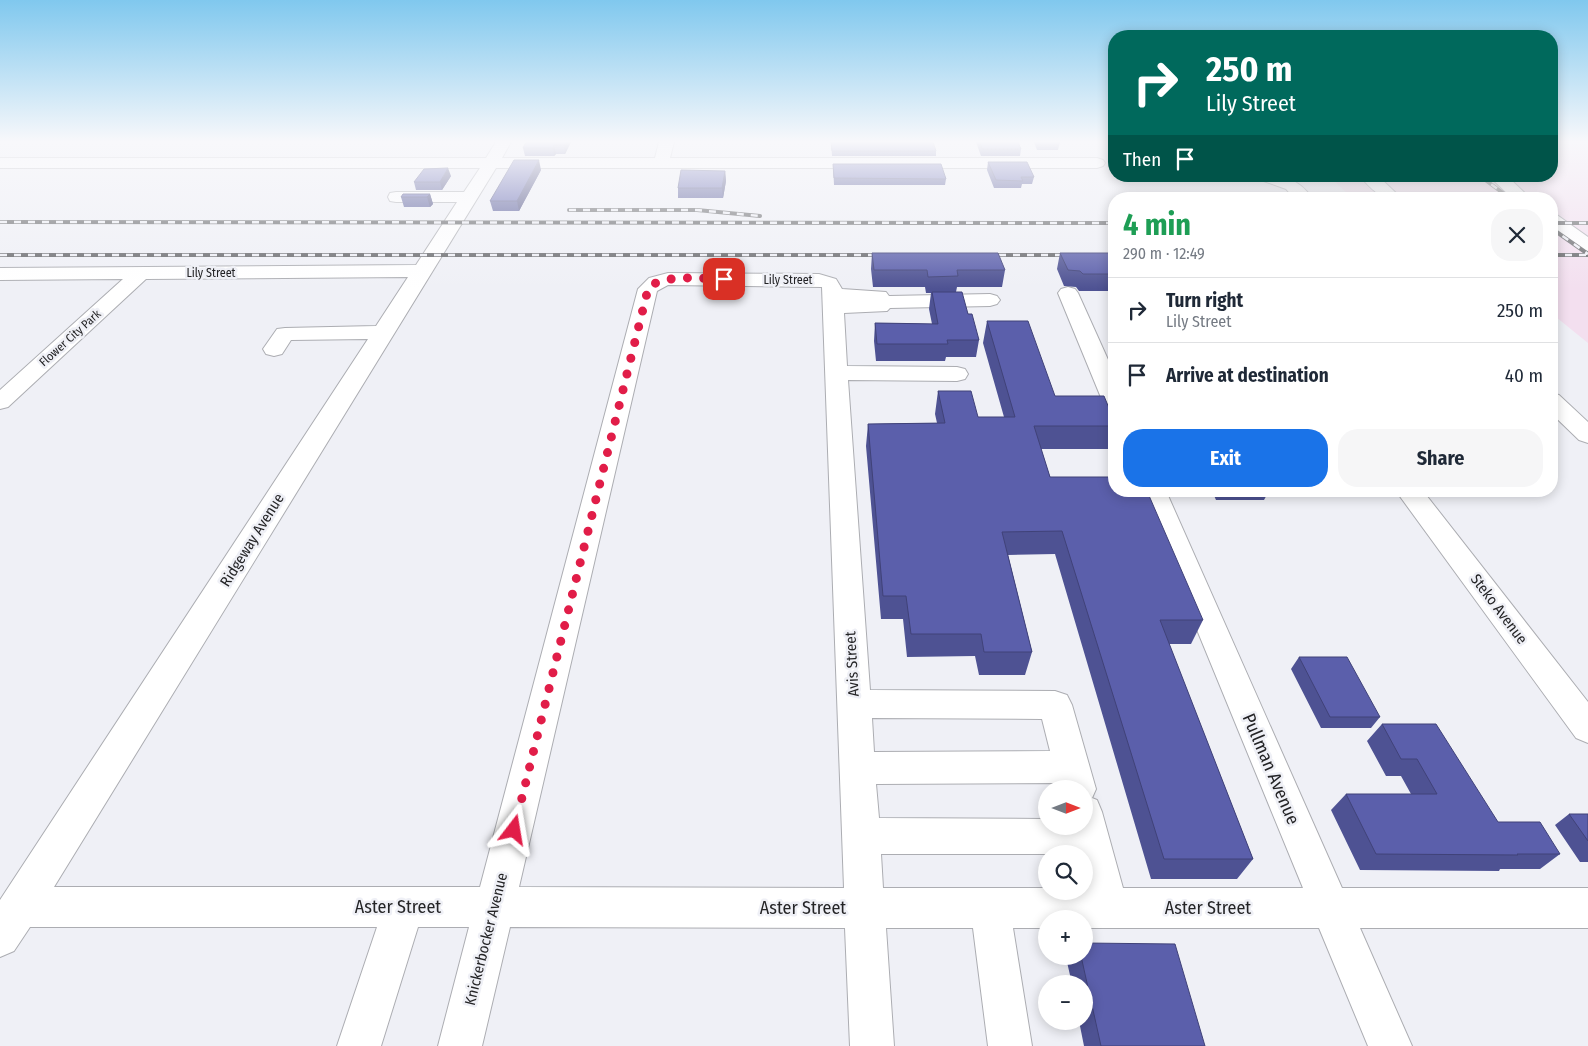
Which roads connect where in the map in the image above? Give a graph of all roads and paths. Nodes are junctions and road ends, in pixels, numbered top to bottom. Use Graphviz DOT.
graph roads {
  1 [pos="417,191"];
  2 [pos="474,191"];
  3 [pos="396,197"];
  4 [pos="1558,224"];
  5 [pos="1588,245"];
  6 [pos="422,272"];
  7 [pos="0,274"];
  8 [pos="140,274"];
  9 [pos="656,282"];
  10 [pos="1068,293"];
  11 [pos="832,295"];
  12 [pos="990,300"];
  13 [pos="384,332"];
  14 [pos="274,349"];
  15 [pos="837,373"];
  16 [pos="957,374"];
  17 [pos="1108,386"];
  18 [pos="0,402"];
  19 [pos="1558,407"];
  20 [pos="1588,435"];
  21 [pos="1156,497"];
  22 [pos="1414,497"];
  23 [pos="854,704"];
  24 [pos="1588,728"];
  25 [pos="857,768"];
  26 [pos="1075,778"];
  27 [pos="1038,827"];
  28 [pos="1090,835"];
  29 [pos="861,836"];
  30 [pos="404,907"];
  31 [pos="494,907"];
  32 [pos="864,908"];
  33 [pos="990,908"];
  34 [pos="1109,908"];
  35 [pos="1331,908"];
  36 [pos="1588,908"];
  37 [pos="10,922"];
  38 [pos="359,1046"];
  39 [pos="460,1046"];
  40 [pos="872,1046"];
  41 [pos="1010,1046"];
  42 [pos="1390,1046"];
  1 -- 3 [label="street"];
  2 -- 6 [label="street, Ridgeway Avenue"];
  4 -- 5 [label="street"];
  6 -- 8 [label="street, Lily Street"];
  6 -- 13 [label="street, Ridgeway Avenue"];
  7 -- 8 [label="street, Lily Street"];
  8 -- 18 [label="street, Flower City Park"];
  9 -- 11 [label="street, Lily Street"];
  9 -- 31 [label="street, Knickerbocker Avenue"];
  10 -- 17 [label="street"];
  11 -- 12 [label="street, Lily Street"];
  11 -- 15 [label="street, Avis Street"];
  13 -- 14 [label="street"];
  13 -- 37 [label="street, Ridgeway Avenue"];
  15 -- 16 [label="street"];
  15 -- 23 [label="street, Avis Street"];
  19 -- 20 [label="street"];
  21 -- 35 [label="street, Pullman Avenue"];
  22 -- 24 [label="street, Steko Avenue"];
  23 -- 25 [label="street, Avis Street"];
  23 -- 26 [label="street"];
  25 -- 26 [label="street"];
  25 -- 29 [label="street, Avis Street"];
  27 -- 29 [label="street"];
  28 -- 34 [label="street"];
  29 -- 32 [label="street, Avis Street"];
  30 -- 31 [label="street, Aster Street"];
  30 -- 37 [label="street, Aster Street"];
  30 -- 38 [label="street"];
  31 -- 32 [label="street, Aster Street"];
  31 -- 39 [label="street, Knickerbocker Avenue"];
  32 -- 33 [label="street, Aster Street"];
  32 -- 40 [label="street, Avis Street"];
  33 -- 34 [label="street, Aster Street"];
  33 -- 41 [label="street"];
  34 -- 35 [label="street, Aster Street"];
  35 -- 36 [label="street, Aster Street"];
  35 -- 42 [label="street, Pullman Avenue"];
}
